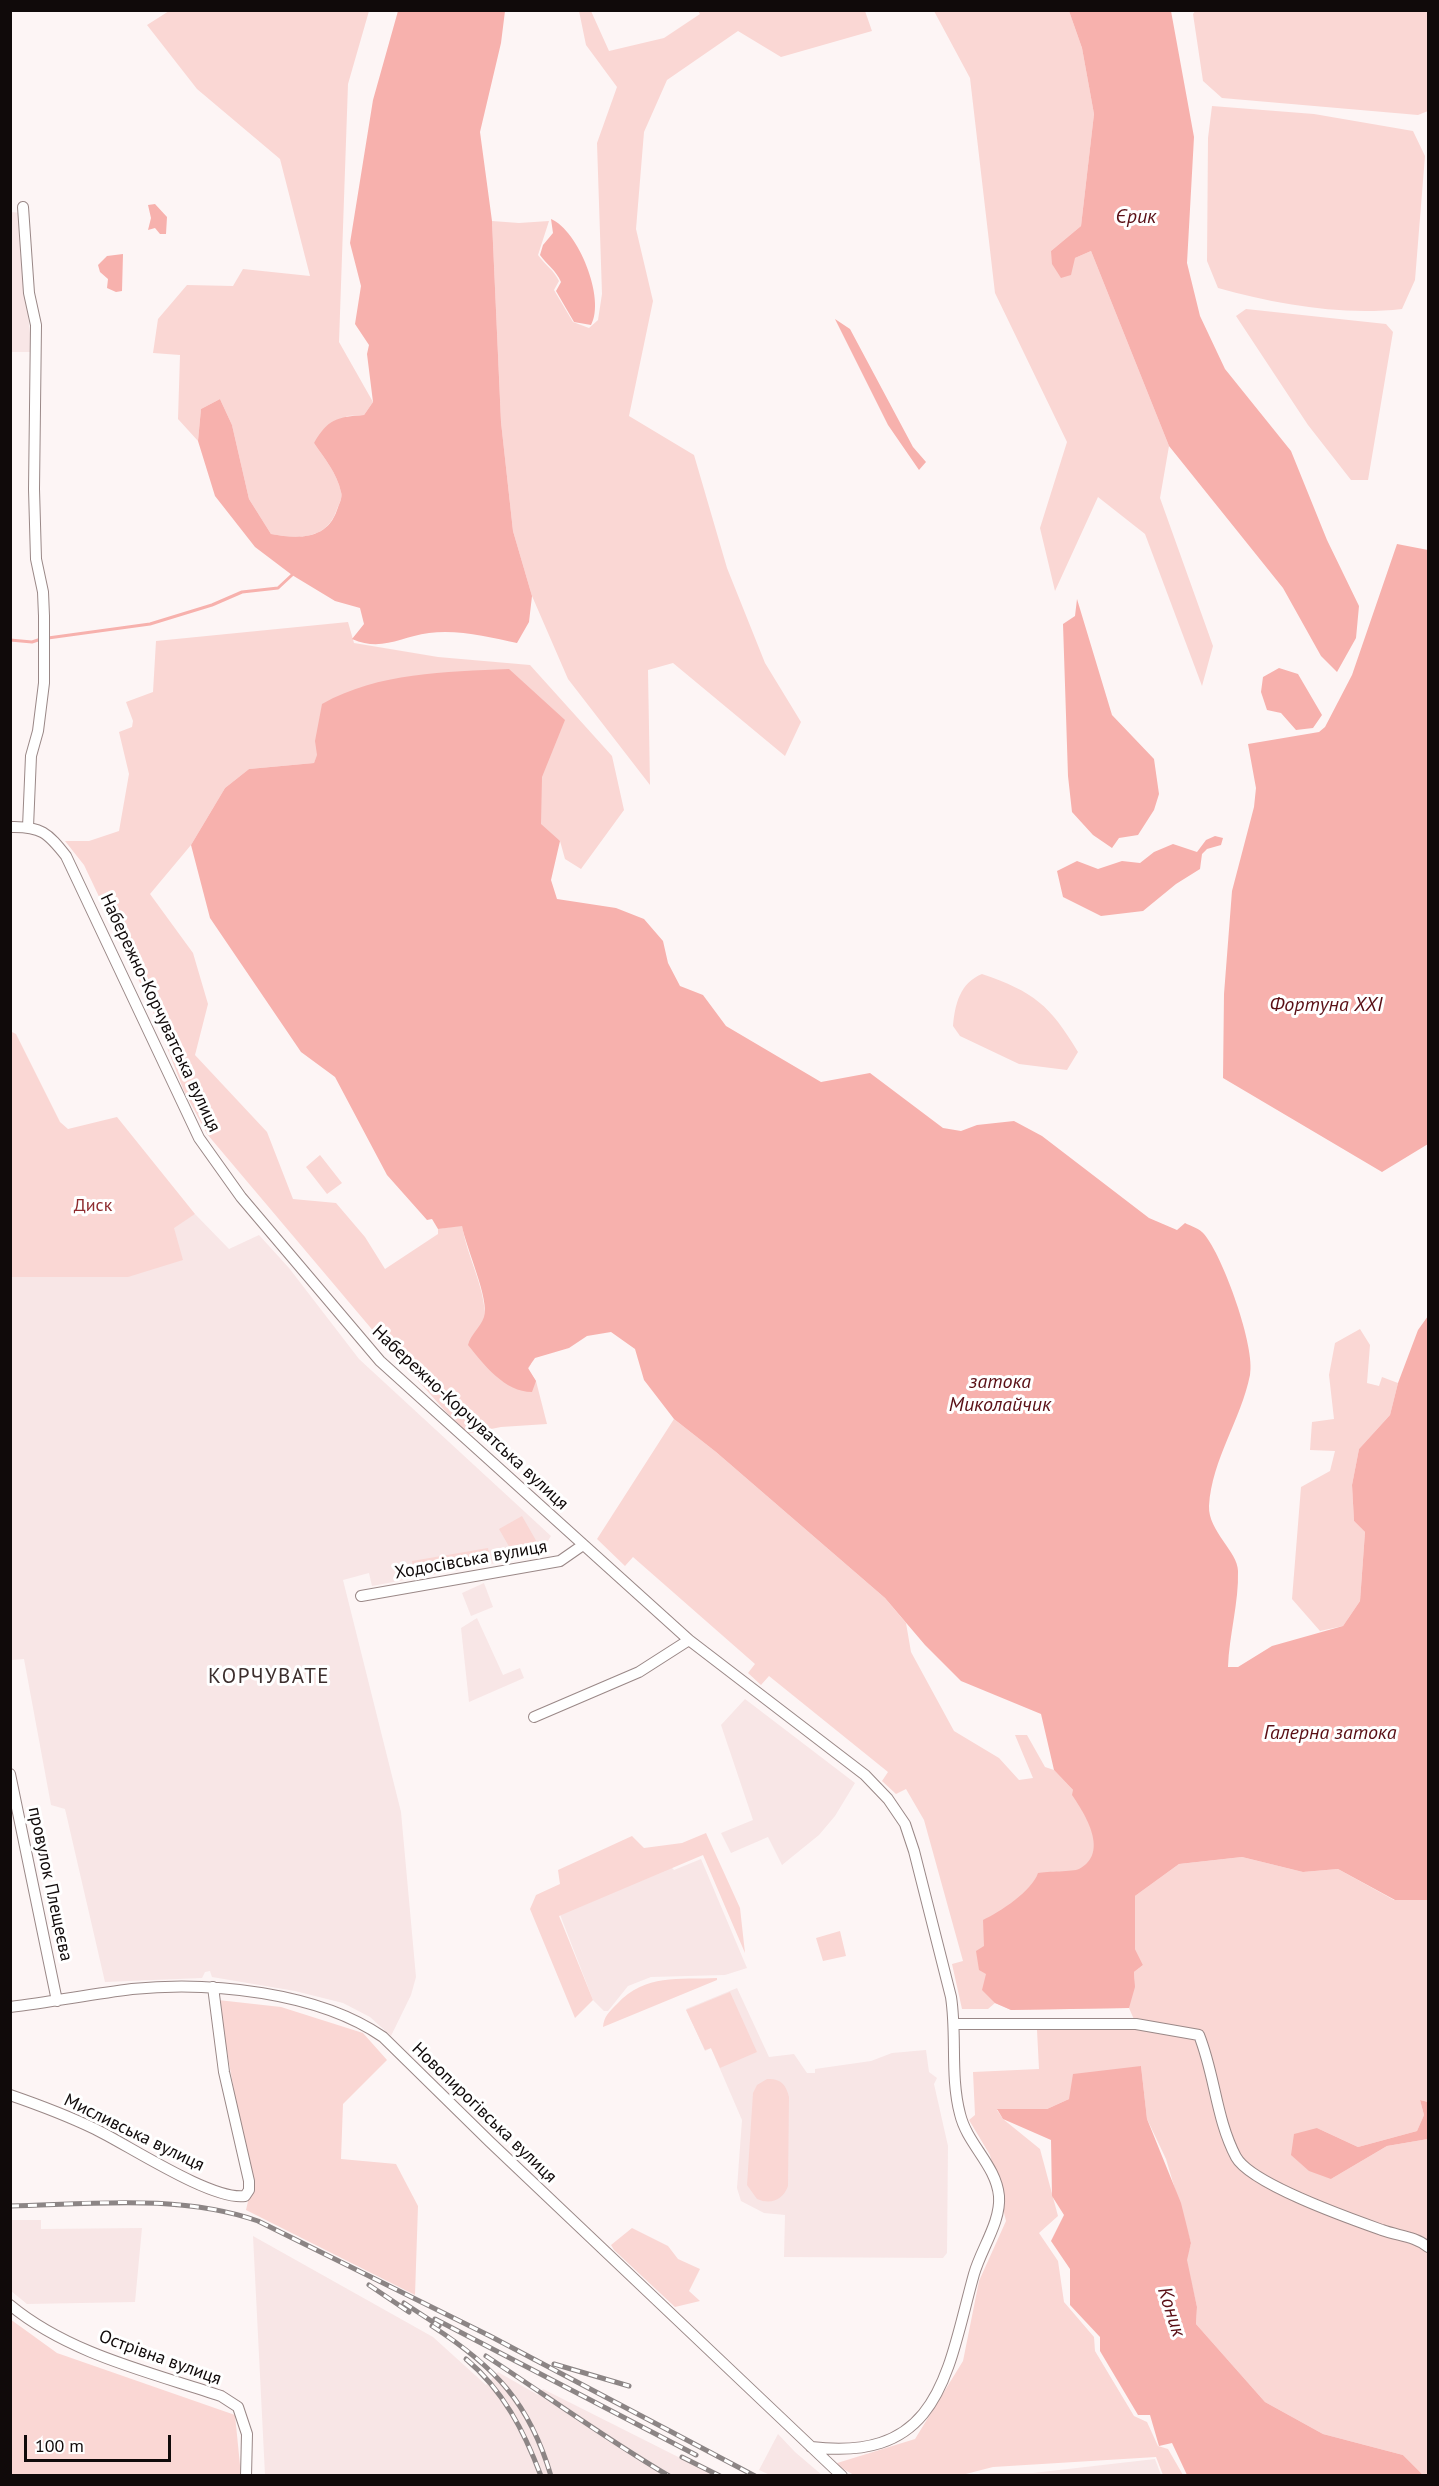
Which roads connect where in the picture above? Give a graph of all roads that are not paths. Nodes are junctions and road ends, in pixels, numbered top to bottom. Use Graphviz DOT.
graph roads {
  1 [pos="22,207"];
  2 [pos="28,827"];
  3 [pos="10,828"];
  4 [pos="583,1545"];
  5 [pos="361,1596"];
  6 [pos="689,1640"];
  7 [pos="534,1717"];
  8 [pos="10,1774"];
  9 [pos="213,1988"];
  10 [pos="57,2001"];
  11 [pos="10,2007"];
  12 [pos="954,2024"];
  13 [pos="10,2095"];
  14 [pos="1428,2247"];
  15 [pos="10,2305"];
  16 [pos="811,2447"];
  17 [pos="246,2475"];
  18 [pos="842,2475"];
  1 -- 2 [label="street"];
  2 -- 3 [label="street"];
  2 -- 4 [label="street, Набережно-Корчуватська вулиця"];
  4 -- 5 [label="street, Ходосівська вулиця"];
  4 -- 6 [label="street, Набережно-Корчуватська вулиця"];
  6 -- 7 [label="street"];
  6 -- 12 [label="street, Набережно-Корчуватська вулиця"];
  8 -- 10 [label="street, провулок Плещеєва"];
  9 -- 10 [label="street, Новопирогівська вулиця"];
  9 -- 13 [label="street, Мисливська вулиця"];
  9 -- 16 [label="street, Новопирогівська вулиця"];
  10 -- 11 [label="street, Новопирогівська вулиця"];
  12 -- 14 [label="street"];
  12 -- 16 [label="street, Набережно-Корчуватська вулиця"];
  15 -- 17 [label="street, Острівна вулиця"];
  16 -- 18 [label="street, Новопирогівська вулиця"];
}
